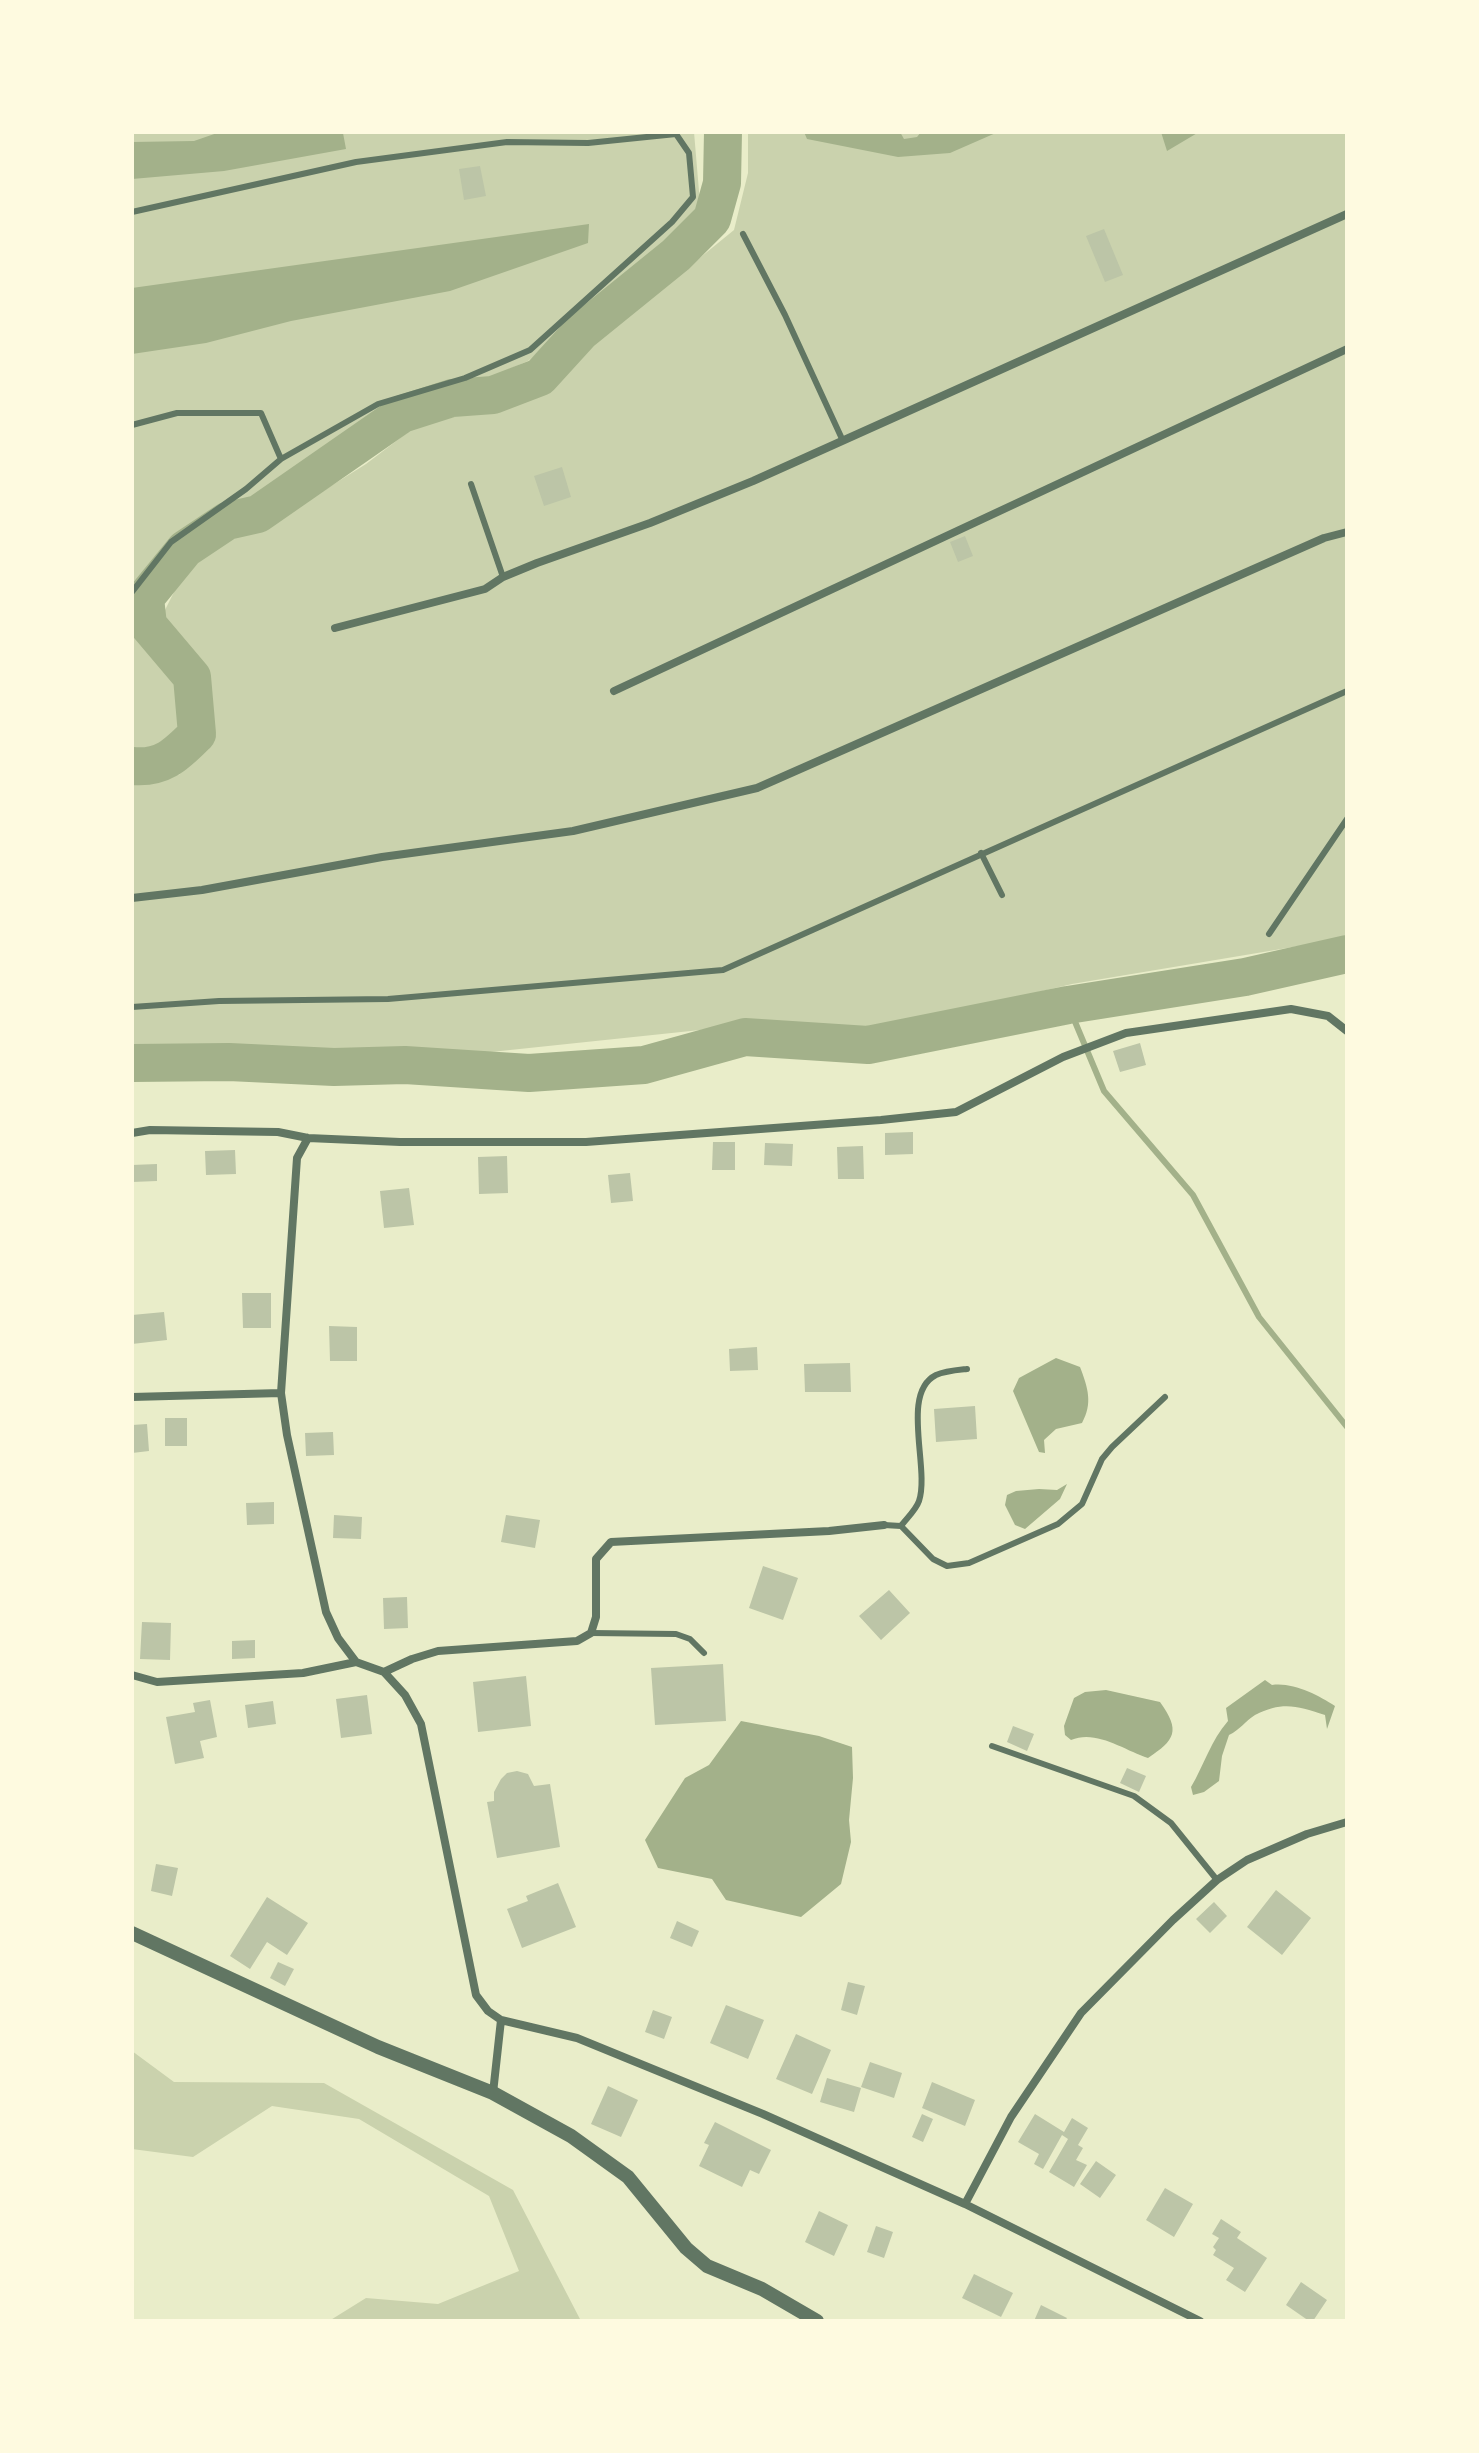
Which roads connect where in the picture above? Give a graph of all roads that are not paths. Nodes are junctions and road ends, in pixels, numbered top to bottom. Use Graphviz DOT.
graph roads {
  1 [pos="132,212"];
  2 [pos="1347,214"];
  3 [pos="743,234"];
  4 [pos="1347,349"];
  5 [pos="132,425"];
  6 [pos="843,441"];
  7 [pos="281,459"];
  8 [pos="471,484"];
  9 [pos="1347,532"];
  10 [pos="503,577"];
  11 [pos="132,592"];
  12 [pos="335,628"];
  13 [pos="614,691"];
  14 [pos="1347,691"];
  15 [pos="1347,819"];
  16 [pos="981,853"];
  17 [pos="1002,895"];
  18 [pos="132,898"];
  19 [pos="1269,934"];
  20 [pos="132,1007"];
  21 [pos="1347,1031"];
  22 [pos="132,1133"];
  23 [pos="308,1138"];
  24 [pos="967,1369"];
  25 [pos="281,1393"];
  26 [pos="132,1397"];
  27 [pos="1165,1397"];
  28 [pos="884,1525"];
  29 [pos="901,1526"];
  30 [pos="591,1633"];
  31 [pos="704,1653"];
  32 [pos="356,1662"];
  33 [pos="384,1672"];
  34 [pos="132,1675"];
  35 [pos="992,1746"];
  36 [pos="1347,1822"];
  37 [pos="1217,1880"];
  38 [pos="132,1933"];
  39 [pos="501,2020"];
  40 [pos="493,2093"];
  41 [pos="965,2204"];
  42 [pos="817,2321"];
  43 [pos="1200,2321"];
  1 -- 7 [label="lane"];
  2 -- 6 [label="street"];
  3 -- 6 [label="lane"];
  4 -- 13 [label="street"];
  5 -- 7 [label="lane"];
  6 -- 10 [label="street"];
  7 -- 11 [label="lane"];
  8 -- 10 [label="lane"];
  9 -- 18 [label="street"];
  10 -- 12 [label="street"];
  14 -- 16 [label="lane"];
  15 -- 19 [label="lane"];
  16 -- 17 [label="lane"];
  16 -- 20 [label="lane"];
  21 -- 23 [label="street"];
  22 -- 23 [label="street"];
  23 -- 25 [label="street"];
  24 -- 29 [label="lane"];
  25 -- 26 [label="street"];
  25 -- 32 [label="street"];
  27 -- 29 [label="lane"];
  28 -- 29 [label="lane"];
  28 -- 30 [label="street"];
  30 -- 31 [label="lane"];
  30 -- 33 [label="street"];
  32 -- 33 [label="street"];
  32 -- 34 [label="street"];
  33 -- 39 [label="street"];
  35 -- 37 [label="lane"];
  36 -- 37 [label="street"];
  37 -- 41 [label="street"];
  38 -- 40 [label="street"];
  39 -- 40 [label="street"];
  39 -- 41 [label="street"];
  40 -- 42 [label="street"];
  41 -- 43 [label="street"];
}
